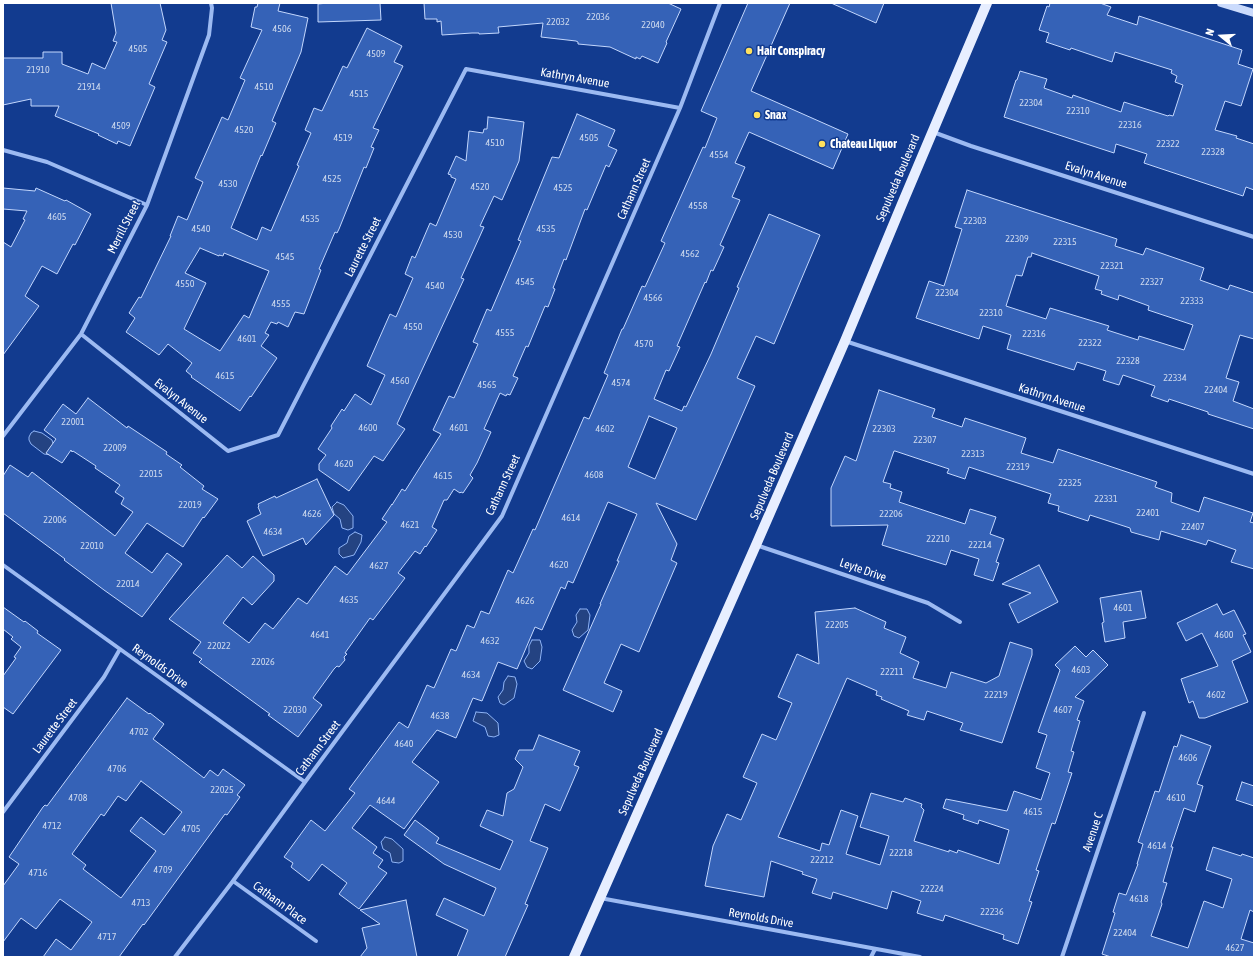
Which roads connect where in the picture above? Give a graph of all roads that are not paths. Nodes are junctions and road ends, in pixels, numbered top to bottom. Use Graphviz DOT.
graph roads {
  1 [pos="210,3"];
  2 [pos="720,3"];
  3 [pos="987,3"];
  4 [pos="1221,3"];
  5 [pos="1254,13"];
  6 [pos="466,69"];
  7 [pos="680,108"];
  8 [pos="932,132"];
  9 [pos="3,150"];
  10 [pos="148,205"];
  11 [pos="1254,237"];
  12 [pos="81,334"];
  13 [pos="845,341"];
  14 [pos="278,435"];
  15 [pos="3,436"];
  16 [pos="1254,474"];
  17 [pos="756,545"];
  18 [pos="3,565"];
  19 [pos="960,622"];
  20 [pos="120,649"];
  21 [pos="1144,713"];
  22 [pos="305,782"];
  23 [pos="3,812"];
  24 [pos="233,881"];
  25 [pos="599,898"];
  26 [pos="316,941"];
  27 [pos="874,949"];
  28 [pos="175,957"];
  29 [pos="574,957"];
  30 [pos="871,957"];
  31 [pos="920,957"];
  32 [pos="1062,957"];
  1 -- 10 [label="street, Merrill Street"];
  2 -- 7 [label="street, Cathann Street"];
  3 -- 8 [label="main road, Sepulveda Boulevard"];
  4 -- 5 [label="main road"];
  6 -- 7 [label="street, Kathryn Avenue"];
  6 -- 14 [label="street, Laurette Street"];
  7 -- 22 [label="street, Cathann Street"];
  8 -- 11 [label="street, Evalyn Avenue"];
  8 -- 13 [label="main road, Sepulveda Boulevard"];
  9 -- 10 [label="street"];
  10 -- 12 [label="street, Merrill Street"];
  12 -- 14 [label="street, Evalyn Avenue"];
  12 -- 15 [label="street, Merrill Street"];
  13 -- 16 [label="street, Kathryn Avenue"];
  13 -- 17 [label="main road, Sepulveda Boulevard"];
  17 -- 19 [label="street, Leyte Drive"];
  17 -- 25 [label="main road, Sepulveda Boulevard"];
  18 -- 20 [label="street, Reynolds Drive"];
  20 -- 22 [label="street, Reynolds Drive"];
  20 -- 23 [label="street, Laurette Street"];
  21 -- 32 [label="street, Avenue C"];
  22 -- 24 [label="street, Cathann Street"];
  24 -- 26 [label="street, Cathann Place"];
  24 -- 28 [label="street, Cathann Street"];
  25 -- 27 [label="street, Reynolds Drive"];
  25 -- 29 [label="main road, Sepulveda Boulevard"];
  27 -- 30 [label="street"];
  27 -- 31 [label="street, Reynolds Drive"];
}
